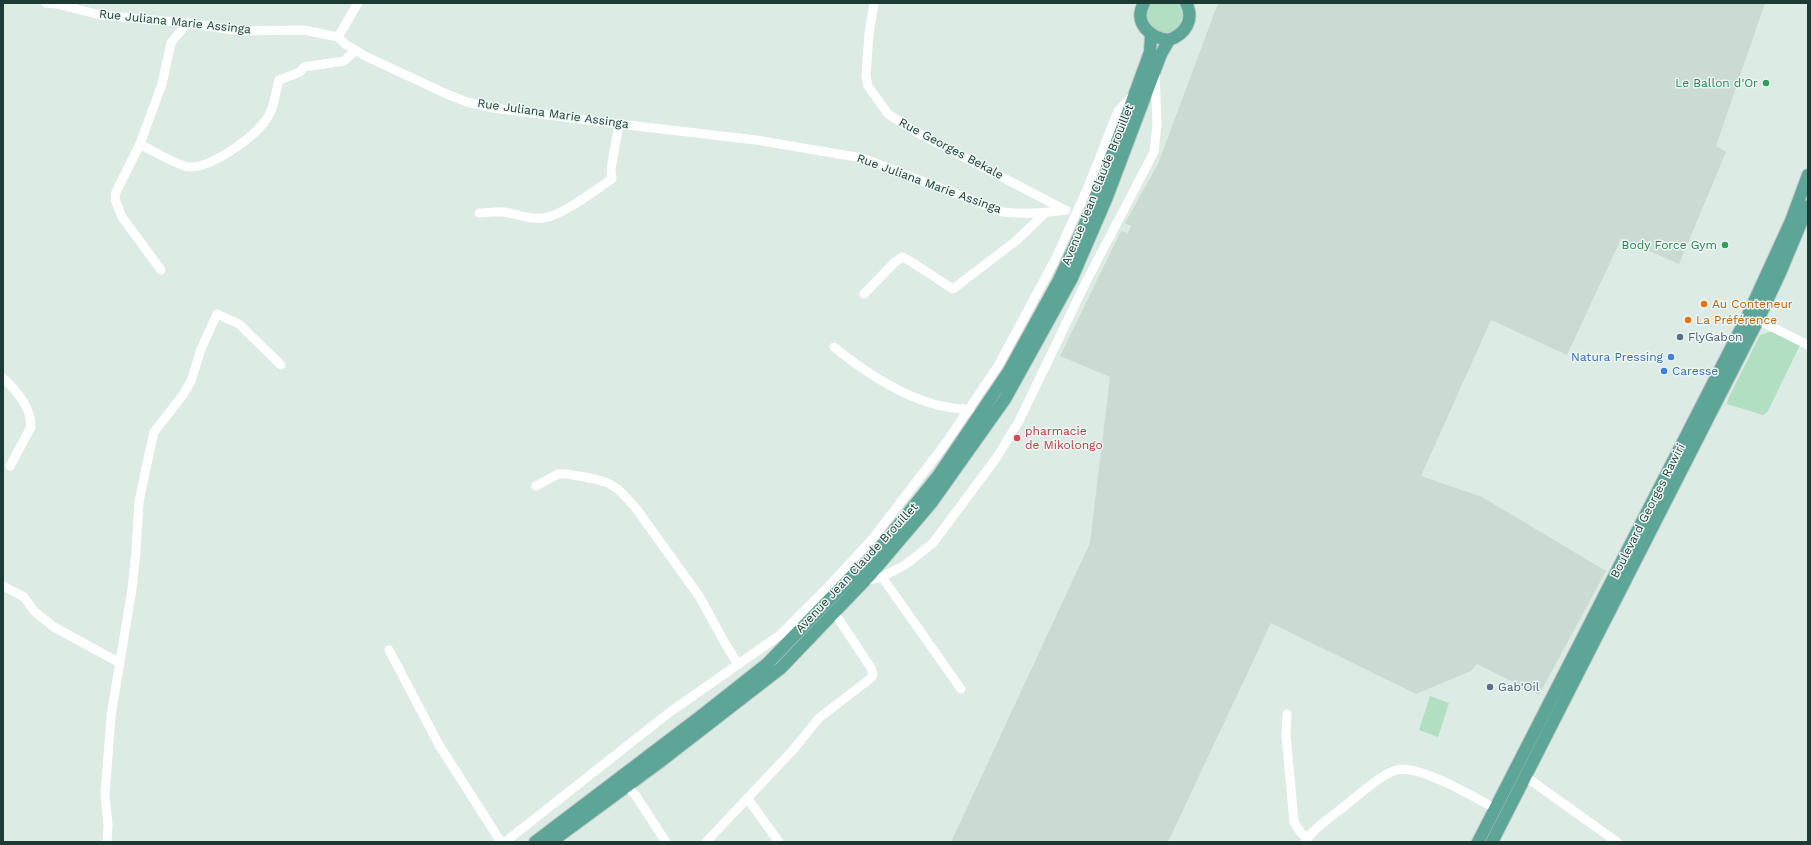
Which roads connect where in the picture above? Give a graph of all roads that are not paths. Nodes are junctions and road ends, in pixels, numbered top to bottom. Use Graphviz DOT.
graph roads {
  1 [pos="46,3"];
  2 [pos="358,3"];
  3 [pos="874,3"];
  4 [pos="1144,3"];
  5 [pos="1186,3"];
  6 [pos="187,23"];
  7 [pos="1151,35"];
  8 [pos="338,37"];
  9 [pos="1169,40"];
  10 [pos="355,51"];
  11 [pos="1155,72"];
  12 [pos="1136,92"];
  13 [pos="619,124"];
  14 [pos="140,144"];
  15 [pos="1808,174"];
  16 [pos="1808,206"];
  17 [pos="1066,210"];
  18 [pos="479,213"];
  19 [pos="1045,213"];
  20 [pos="1076,215"];
  21 [pos="161,270"];
  22 [pos="864,294"];
  23 [pos="1758,320"];
  24 [pos="1808,345"];
  25 [pos="834,347"];
  26 [pos="281,365"];
  27 [pos="3,378"];
  28 [pos="970,409"];
  29 [pos="10,466"];
  30 [pos="536,486"];
  31 [pos="882,577"];
  32 [pos="864,580"];
  33 [pos="3,586"];
  34 [pos="834,612"];
  35 [pos="389,650"];
  36 [pos="120,663"];
  37 [pos="738,664"];
  38 [pos="961,689"];
  39 [pos="1287,714"];
  40 [pos="1526,777"];
  41 [pos="627,786"];
  42 [pos="748,798"];
  43 [pos="1495,808"];
  44 [pos="1306,840"];
  45 [pos="106,842"];
  46 [pos="501,842"];
  47 [pos="505,842"];
  48 [pos="536,842"];
  49 [pos="551,842"];
  50 [pos="666,842"];
  51 [pos="706,842"];
  52 [pos="779,842"];
  53 [pos="1478,842"];
  54 [pos="1492,842"];
  55 [pos="1617,842"];
  1 -- 6 [label="street, Rue Juliana Marie Assinga"];
  2 -- 8 [label="street"];
  3 -- 17 [label="street, Rue Georges Bekale"];
  4 -- 7 [label="main road"];
  5 -- 9 [label="main road"];
  6 -- 8 [label="street, Rue Juliana Marie Assinga"];
  6 -- 14 [label="street"];
  7 -- 9 [label="main road"];
  7 -- 12 [label="main road, Avenue Jean Claude Brouillet"];
  8 -- 10 [label="street, Rue Juliana Marie Assinga"];
  9 -- 11 [label="main road, Avenue Jean Claude Brouillet"];
  10 -- 13 [label="street, Rue Juliana Marie Assinga"];
  10 -- 14 [label="street"];
  11 -- 31 [label="street"];
  11 -- 32 [label="main road, Avenue Jean Claude Brouillet"];
  12 -- 20 [label="street"];
  12 -- 48 [label="main road, Avenue Jean Claude Brouillet"];
  13 -- 18 [label="street"];
  13 -- 19 [label="street, Rue Juliana Marie Assinga"];
  14 -- 21 [label="street"];
  15 -- 43 [label="main road, Boulevard Georges Rawiri"];
  16 -- 23 [label="main road, Boulevard Georges Rawiri"];
  17 -- 19 [label="street, Rue Juliana Marie Assinga"];
  17 -- 20 [label="street, Rue Georges Bekale"];
  19 -- 22 [label="street"];
  20 -- 28 [label="street"];
  23 -- 24 [label="street"];
  23 -- 40 [label="main road, Boulevard Georges Rawiri"];
  25 -- 28 [label="street"];
  26 -- 36 [label="street"];
  27 -- 29 [label="street"];
  28 -- 37 [label="street"];
  30 -- 37 [label="street"];
  31 -- 32 [label="street"];
  31 -- 38 [label="street"];
  32 -- 34 [label="main road, Avenue Jean Claude Brouillet"];
  33 -- 36 [label="street"];
  34 -- 41 [label="main road, Avenue Jean Claude Brouillet"];
  34 -- 42 [label="street"];
  35 -- 46 [label="street"];
  36 -- 45 [label="street"];
  37 -- 47 [label="street"];
  39 -- 44 [label="street"];
  40 -- 54 [label="main road, Boulevard Georges Rawiri"];
  40 -- 55 [label="street"];
  41 -- 49 [label="main road, Avenue Jean Claude Brouillet"];
  41 -- 50 [label="street"];
  42 -- 51 [label="street"];
  42 -- 52 [label="street"];
  43 -- 44 [label="street"];
  43 -- 53 [label="main road, Boulevard Georges Rawiri"];
}
